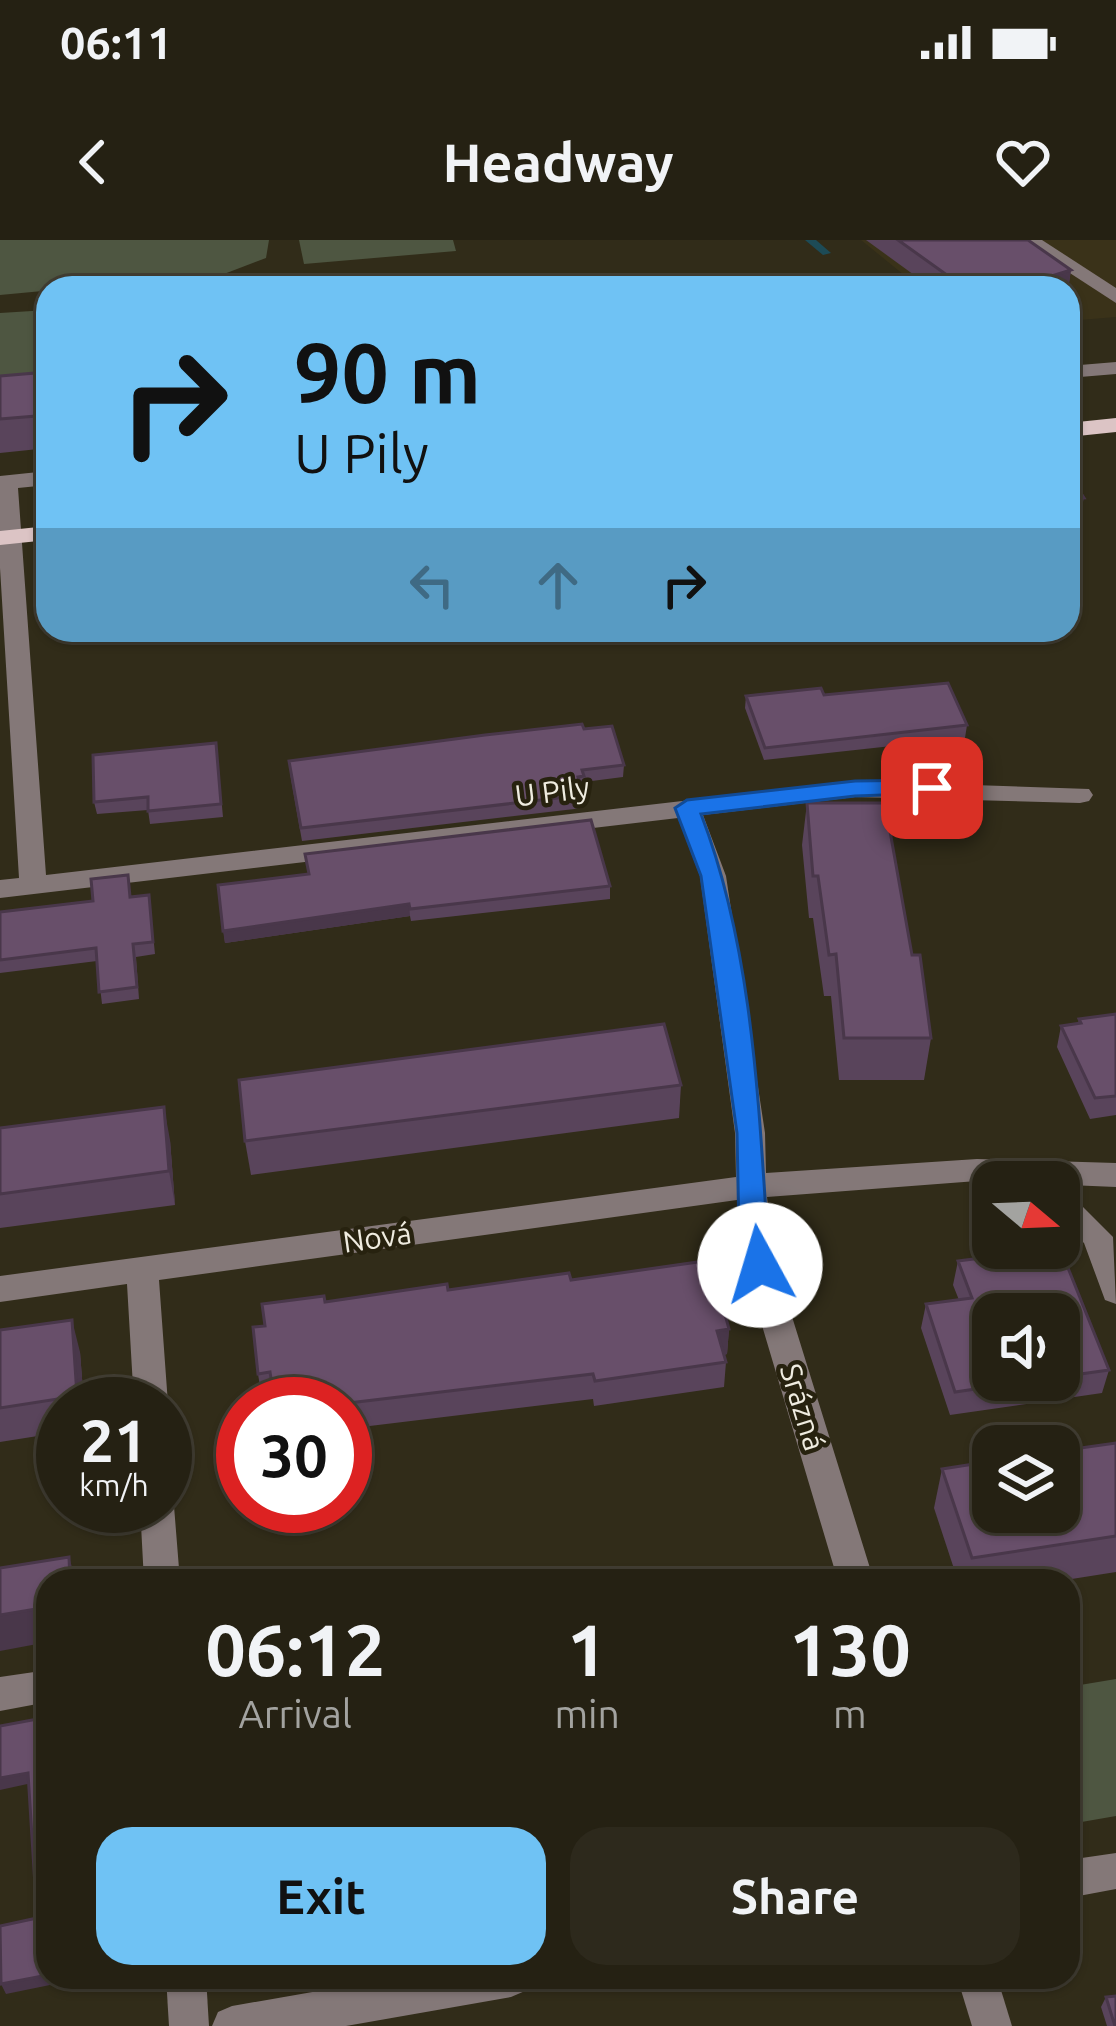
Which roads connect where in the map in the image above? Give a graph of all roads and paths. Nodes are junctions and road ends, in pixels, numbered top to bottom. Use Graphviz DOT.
graph roads {
  1 [pos="1029,240"];
  2 [pos="1116,297"];
  3 [pos="1116,368"];
  4 [pos="1080,371"];
  5 [pos="1114,428"];
  6 [pos="1080,429"];
  7 [pos="36,479"];
  8 [pos="3,483"];
  9 [pos="36,534"];
  10 [pos="4,538"];
  11 [pos="1080,795"];
  12 [pos="687,808"];
  13 [pos="33,885"];
  14 [pos="0,889"];
  15 [pos="1080,1175"];
  16 [pos="1116,1175"];
  17 [pos="972,1177"];
  18 [pos="753,1186"];
  19 [pos="1080,1221"];
  20 [pos="142,1269"];
  21 [pos="0,1288"];
  22 [pos="1116,1291"];
  23 [pos="149,1377"];
  24 [pos="159,1533"];
  25 [pos="161,1569"];
  26 [pos="852,1569"];
  27 [pos="36,1688"];
  28 [pos="0,1694"];
  29 [pos="1116,1871"];
  30 [pos="1080,1877"];
  31 [pos="187,1989"];
  32 [pos="443,1989"];
  33 [pos="981,1989"];
  34 [pos="189,2026"];
  35 [pos="232,2026"];
  36 [pos="992,2026"];
  1 -- 2 [label="street"];
  3 -- 4 [label="street"];
  5 -- 6 [label="main road"];
  7 -- 8 [label="street"];
  8 -- 10 [label="street"];
  9 -- 10 [label="main road"];
  10 -- 13 [label="street"];
  11 -- 12 [label="street, U Pily"];
  12 -- 13 [label="street, U Pily"];
  12 -- 18 [label="street, Srázná"];
  13 -- 14 [label="street, U Pily"];
  15 -- 16 [label="street, Nová"];
  17 -- 18 [label="street, Nová"];
  18 -- 20 [label="street, Nová"];
  18 -- 26 [label="street, Srázná"];
  19 -- 22 [label="street"];
  20 -- 21 [label="street, Nová"];
  20 -- 23 [label="street"];
  24 -- 25 [label="street"];
  27 -- 28 [label="street"];
  29 -- 30 [label="street"];
  31 -- 34 [label="street"];
  32 -- 35 [label="street"];
  33 -- 36 [label="street"];
}
